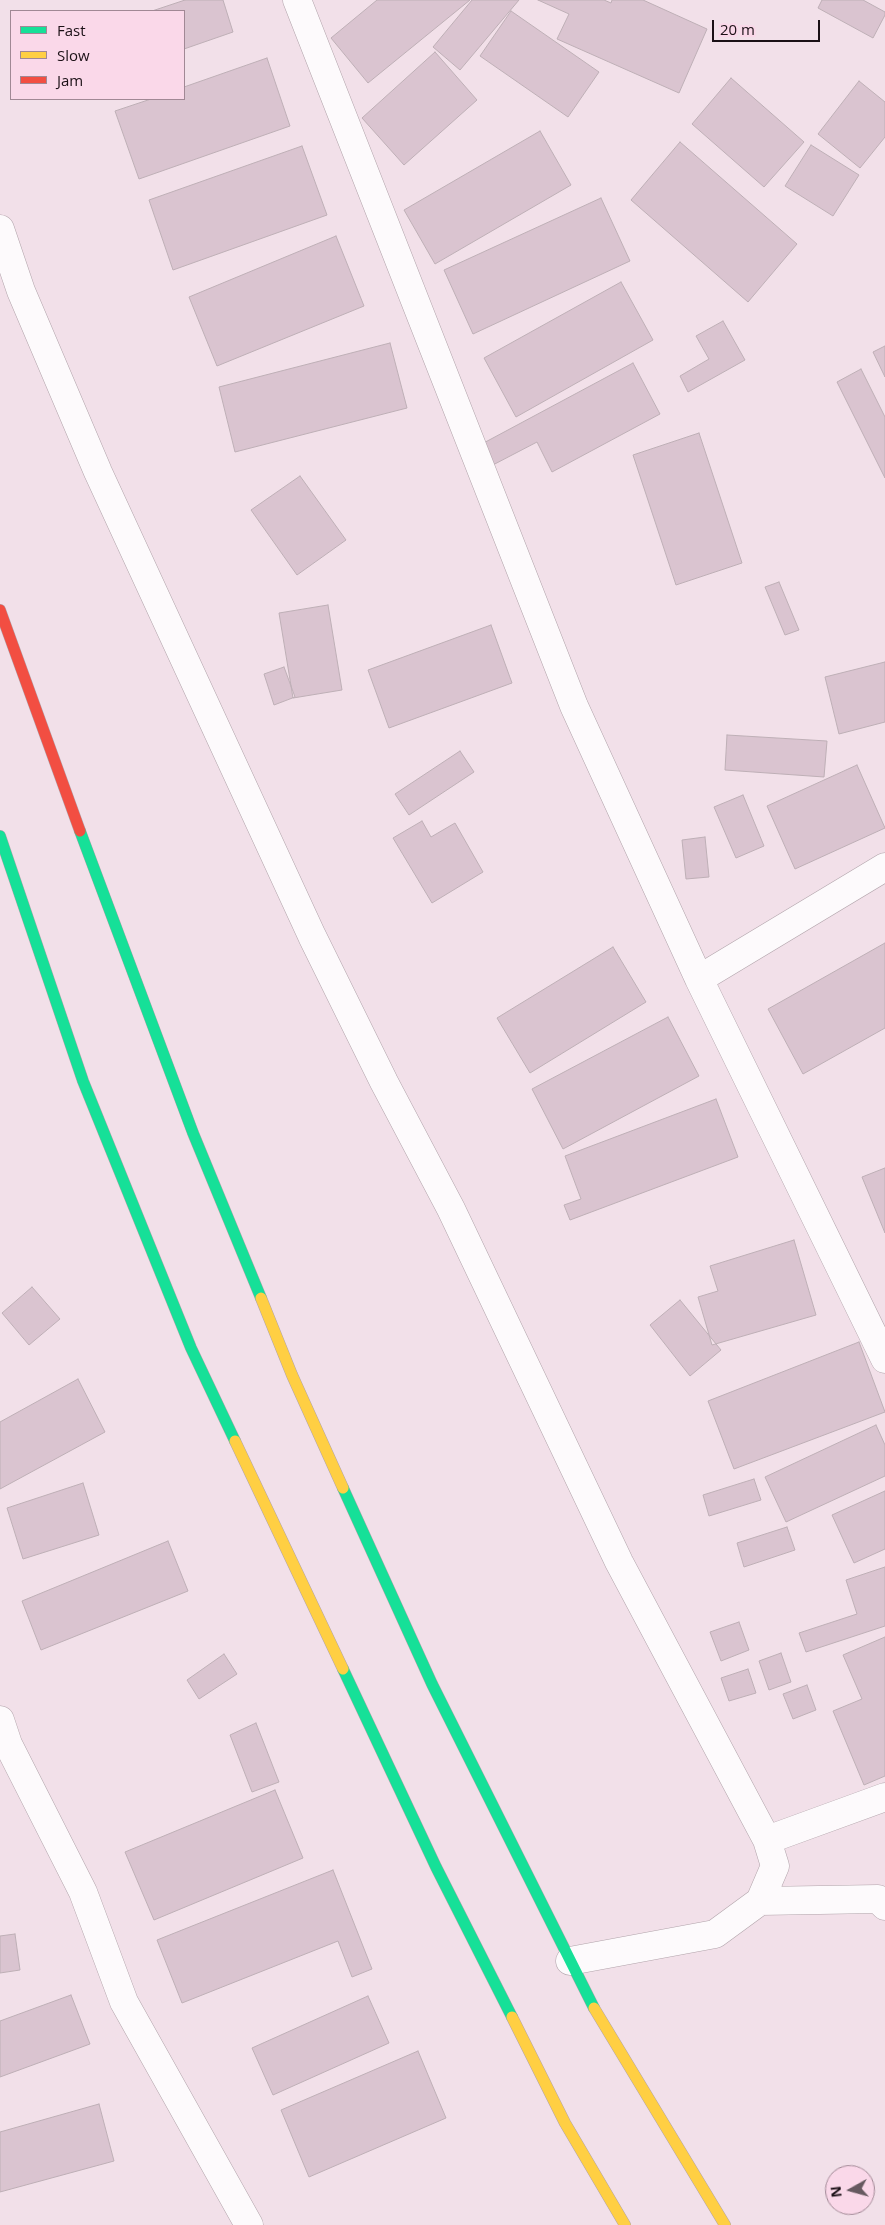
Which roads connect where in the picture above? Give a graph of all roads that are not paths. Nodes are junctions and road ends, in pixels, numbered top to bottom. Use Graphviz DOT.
graph roads {
  1 [pos="298,0"];
  2 [pos="0,229"];
  3 [pos="0,610"];
  4 [pos="0,836"];
  5 [pos="885,868"];
  6 [pos="699,979"];
  7 [pos="885,1359"];
  8 [pos="0,1720"];
  9 [pos="885,1797"];
  10 [pos="767,1840"];
  11 [pos="760,1901"];
  12 [pos="885,1906"];
  13 [pos="570,1961"];
  14 [pos="249,2225"];
  15 [pos="625,2225"];
  16 [pos="725,2225"];
  1 -- 6 [label="street"];
  2 -- 10 [label="street"];
  3 -- 13 [label="main road"];
  4 -- 15 [label="main road"];
  5 -- 6 [label="street"];
  6 -- 7 [label="street"];
  8 -- 14 [label="street"];
  9 -- 10 [label="street"];
  10 -- 11 [label="street"];
  11 -- 12 [label="street"];
  11 -- 13 [label="street"];
  13 -- 16 [label="main road"];
}
